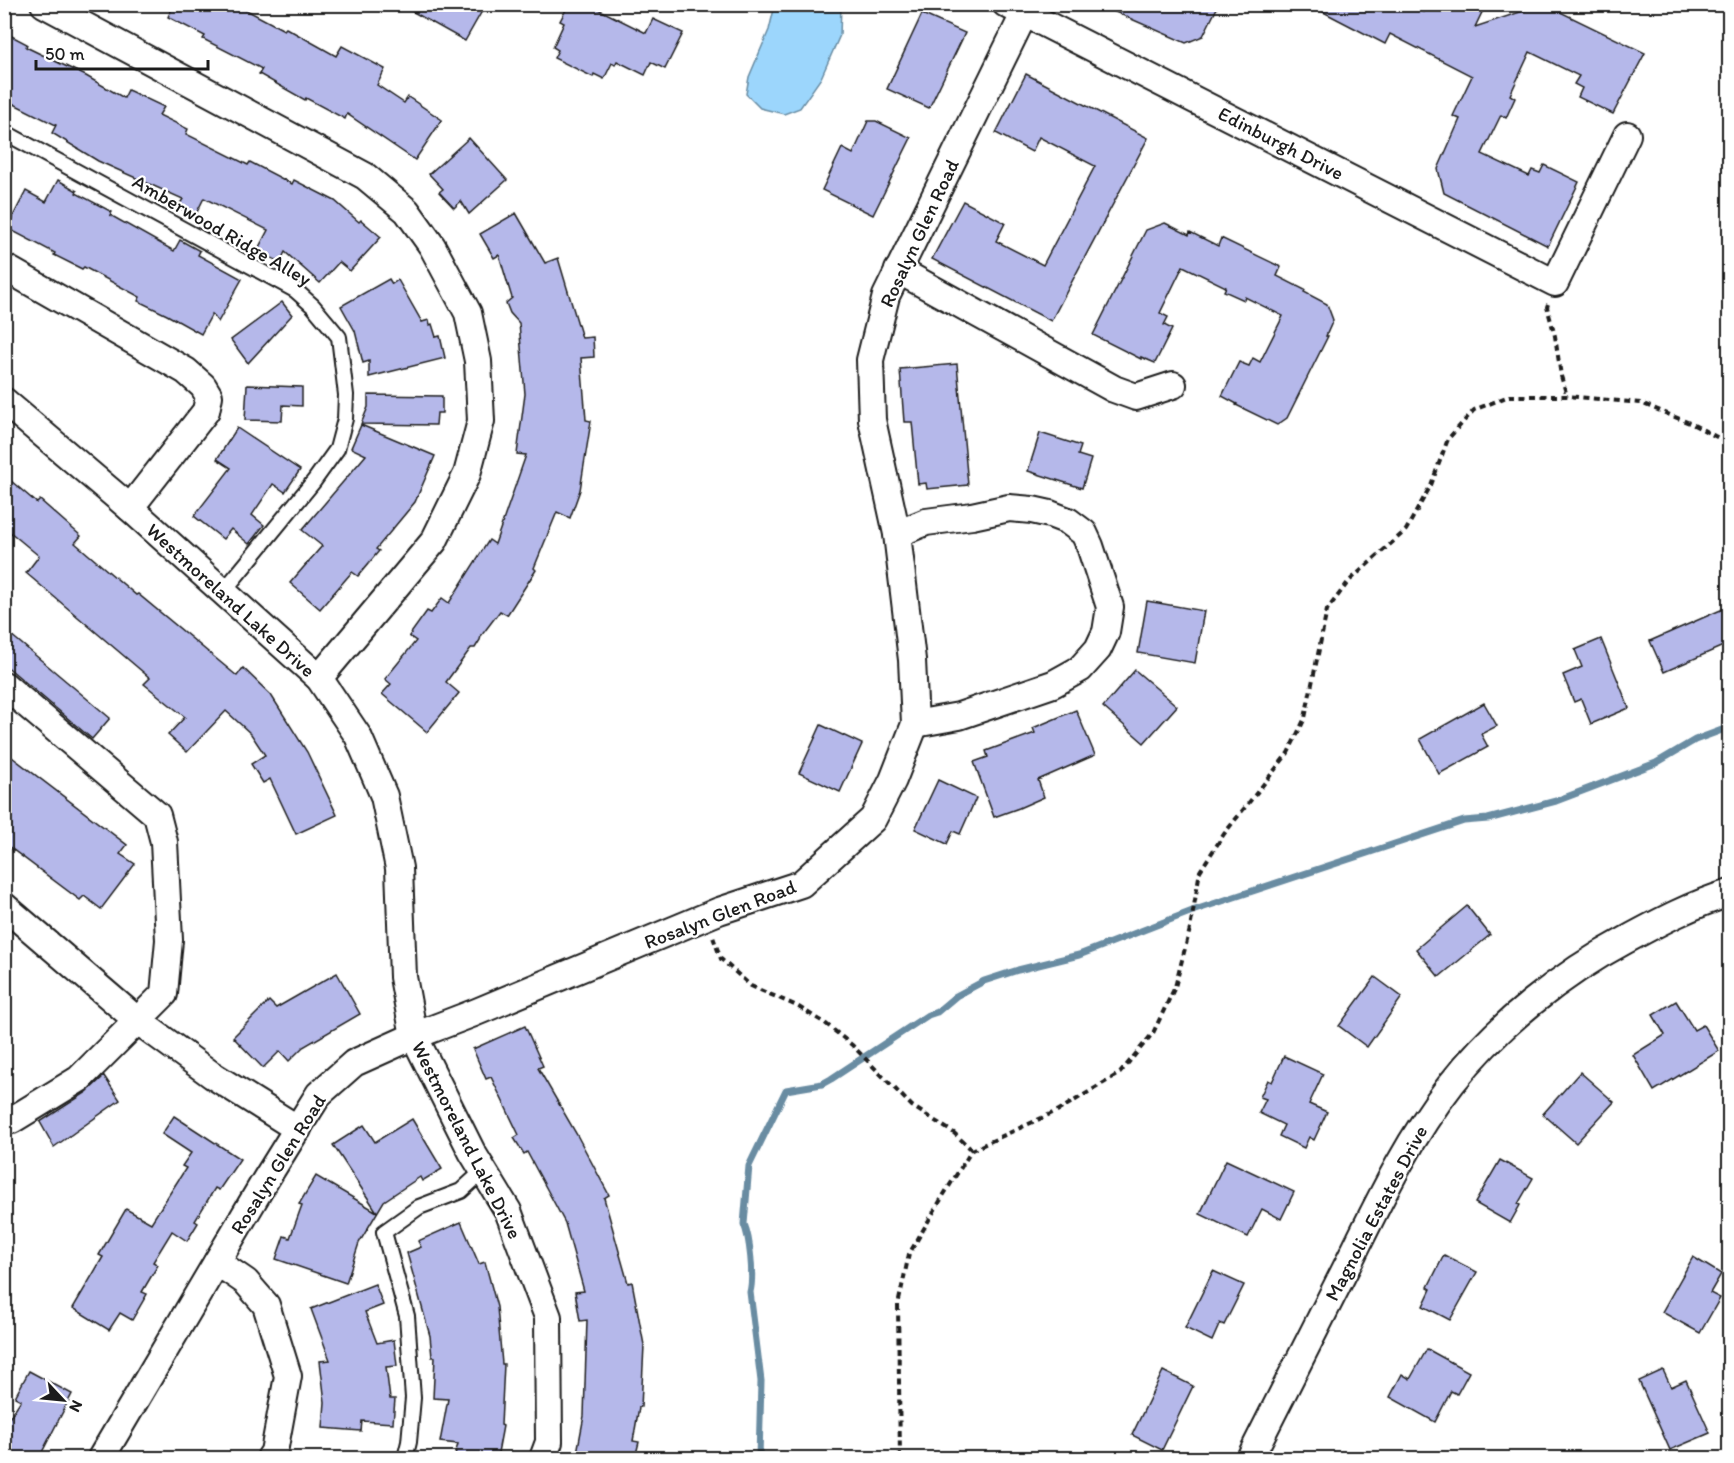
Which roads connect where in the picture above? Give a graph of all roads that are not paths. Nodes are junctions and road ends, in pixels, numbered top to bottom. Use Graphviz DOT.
graph roads {
  1 [pos="44,4"];
  2 [pos="1020,8"];
  3 [pos="4,132"];
  4 [pos="1628,135"];
  5 [pos="4,267"];
  6 [pos="898,270"];
  7 [pos="1173,385"];
  8 [pos="4,401"];
  9 [pos="130,508"];
  10 [pos="897,534"];
  11 [pos="223,592"];
  12 [pos="319,678"];
  13 [pos="4,686"];
  14 [pos="915,724"];
  15 [pos="1730,893"];
  16 [pos="4,906"];
  17 [pos="138,1021"];
  18 [pos="414,1036"];
  19 [pos="4,1119"];
  20 [pos="297,1129"];
  21 [pos="484,1170"];
  22 [pos="217,1262"];
  23 [pos="101,1458"];
  24 [pos="270,1458"];
  25 [pos="405,1458"];
  26 [pos="543,1458"];
  27 [pos="1250,1458"];
  1 -- 12 [label="street"];
  2 -- 4 [label="street, Edinburgh Drive"];
  2 -- 6 [label="street, Rosalyn Glen Road"];
  3 -- 11 [label="lane, Amberwood Ridge Alley"];
  5 -- 9 [label="street"];
  6 -- 7 [label="street"];
  6 -- 10 [label="street, Rosalyn Glen Road"];
  8 -- 9 [label="street, Westmoreland Lake Drive"];
  9 -- 11 [label="street, Westmoreland Lake Drive"];
  10 -- 14 [label="street, Rosalyn Glen Road"];
  10 -- 14 [label="street"];
  11 -- 12 [label="street, Westmoreland Lake Drive"];
  12 -- 18 [label="street, Westmoreland Lake Drive"];
  13 -- 17 [label="street"];
  14 -- 18 [label="street, Rosalyn Glen Road"];
  15 -- 27 [label="street, Magnolia Estates Drive"];
  16 -- 17 [label="street"];
  17 -- 19 [label="street"];
  17 -- 20 [label="street"];
  18 -- 20 [label="street, Rosalyn Glen Road"];
  18 -- 21 [label="street, Westmoreland Lake Drive"];
  20 -- 22 [label="street, Rosalyn Glen Road"];
  21 -- 25 [label="lane"];
  21 -- 26 [label="street, Westmoreland Lake Drive"];
  22 -- 23 [label="street, Rosalyn Glen Road"];
  22 -- 24 [label="street"];
}
